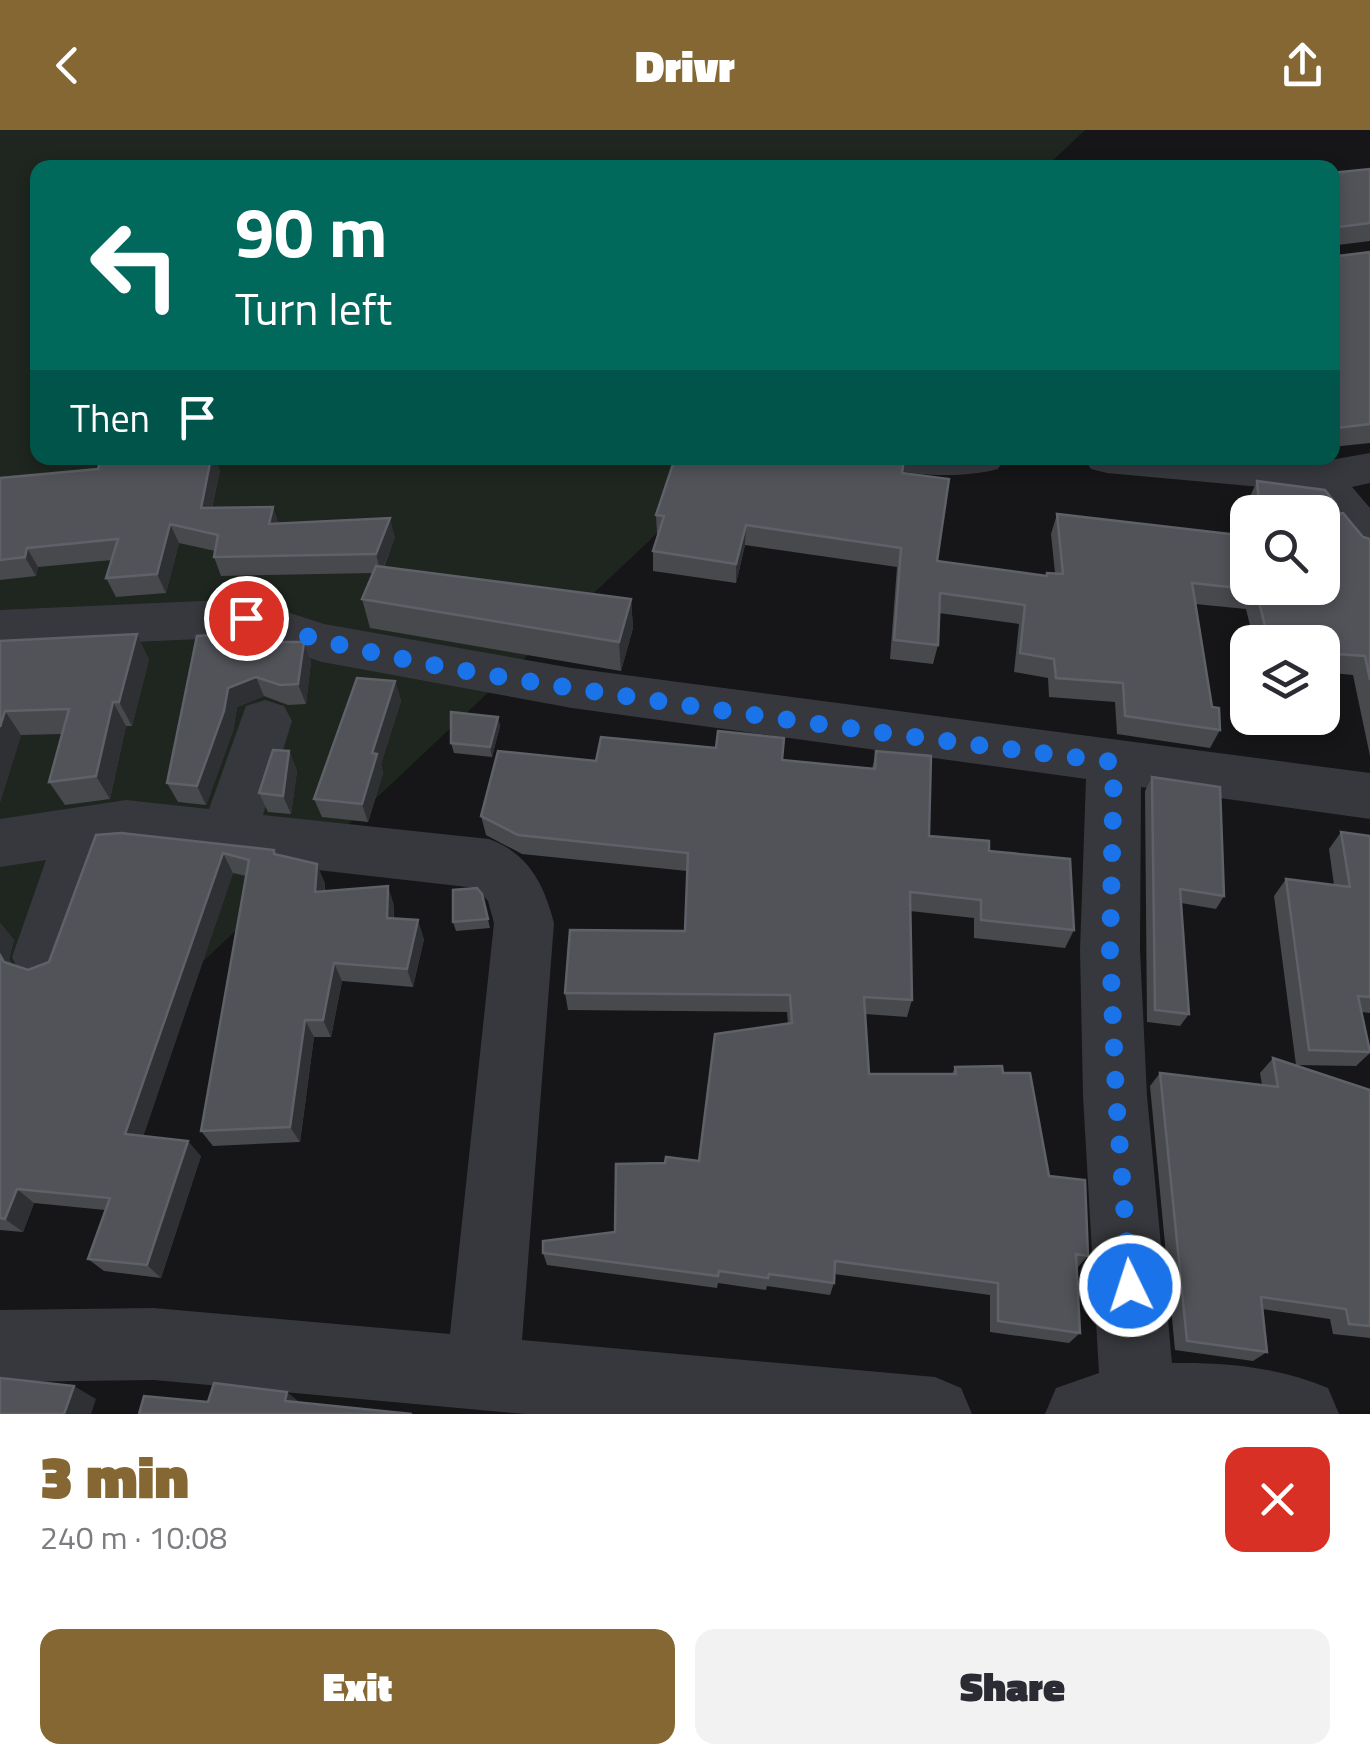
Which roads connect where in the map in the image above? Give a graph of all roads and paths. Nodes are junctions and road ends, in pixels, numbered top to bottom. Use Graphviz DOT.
graph roads {
  1 [pos="1250,465"];
  2 [pos="1312,468"];
  3 [pos="1370,468"];
  4 [pos="1370,541"];
  5 [pos="0,629"];
  6 [pos="265,721"];
  7 [pos="1114,762"];
  8 [pos="1370,796"];
  9 [pos="84,832"];
  10 [pos="228,836"];
  11 [pos="0,842"];
  12 [pos="42,957"];
  13 [pos="0,1346"];
  14 [pos="483,1373"];
  15 [pos="1110,1407"];
  16 [pos="935,1414"];
  17 [pos="1302,1414"];
  1 -- 2 [label="street"];
  2 -- 3 [label="street"];
  2 -- 4 [label="street"];
  5 -- 7 [label="street"];
  6 -- 10 [label="street"];
  7 -- 8 [label="street"];
  7 -- 15 [label="street"];
  9 -- 10 [label="street"];
  9 -- 11 [label="street"];
  9 -- 12 [label="street"];
  10 -- 14 [label="street"];
  13 -- 14 [label="street"];
  14 -- 16 [label="street"];
  15 -- 17 [label="street"];
}
